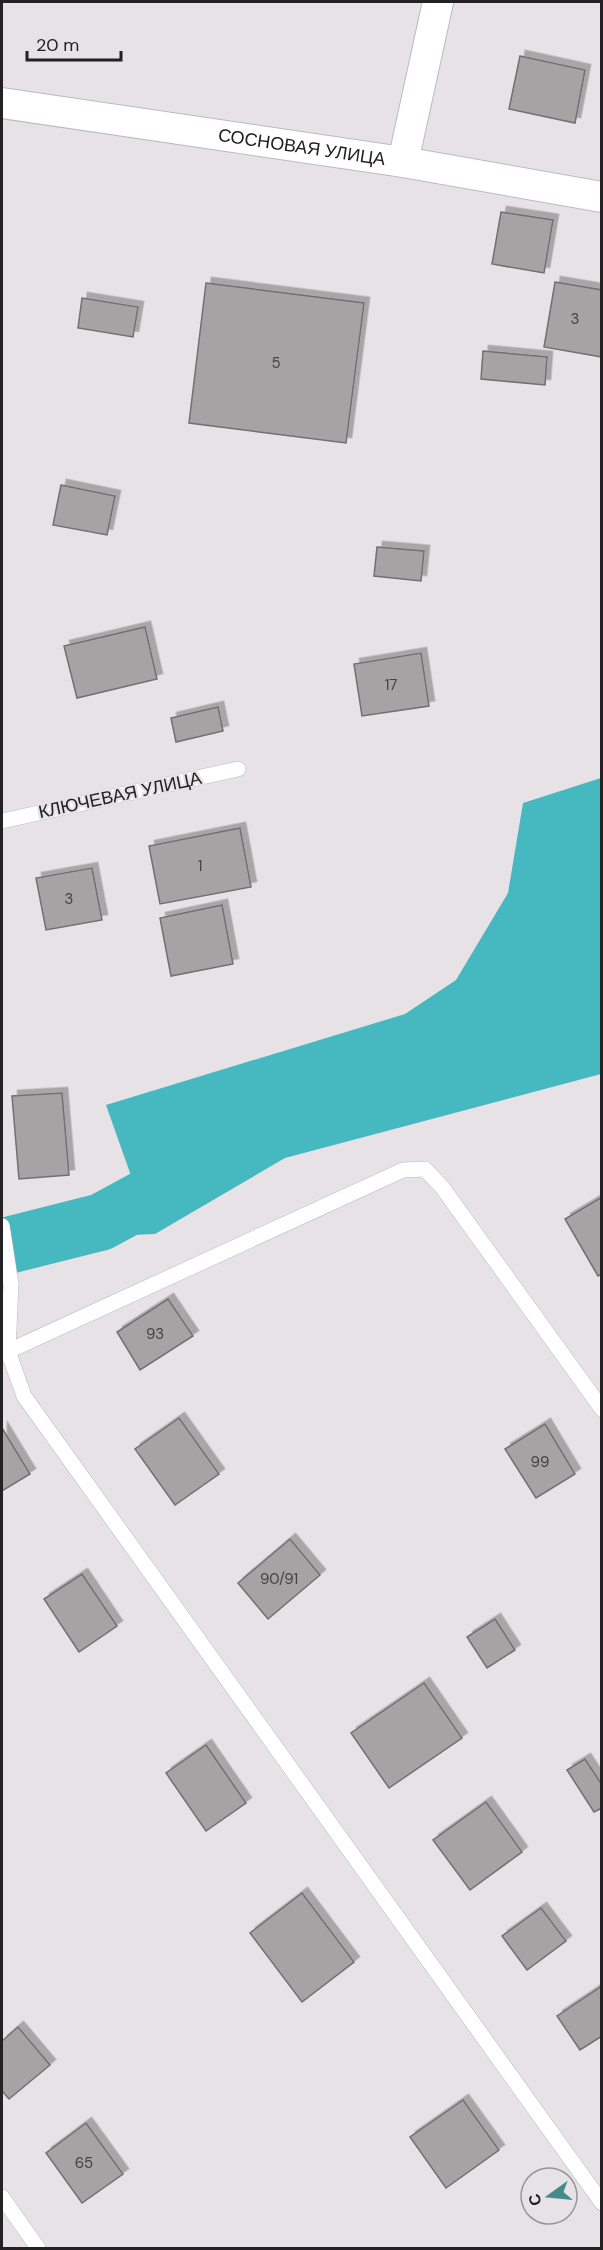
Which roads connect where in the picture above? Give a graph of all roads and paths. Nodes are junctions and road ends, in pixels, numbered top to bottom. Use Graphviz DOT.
graph roads {
  1 [pos="438,2"];
  2 [pos="2,103"];
  3 [pos="403,162"];
  4 [pos="602,197"];
  5 [pos="237,769"];
  6 [pos="2,821"];
  7 [pos="2,1226"];
  8 [pos="5,1352"];
  9 [pos="602,1409"];
  10 [pos="2,2197"];
  11 [pos="602,2203"];
  12 [pos="38,2248"];
  1 -- 3 [label="street"];
  2 -- 3 [label="street, СОСНОВАЯ УЛИЦА"];
  3 -- 4 [label="street, СОСНОВАЯ УЛИЦА"];
  5 -- 6 [label="lane, КЛЮЧЕВАЯ УЛИЦА"];
  7 -- 8 [label="lane"];
  8 -- 9 [label="lane"];
  8 -- 11 [label="lane"];
  10 -- 12 [label="lane"];
}
